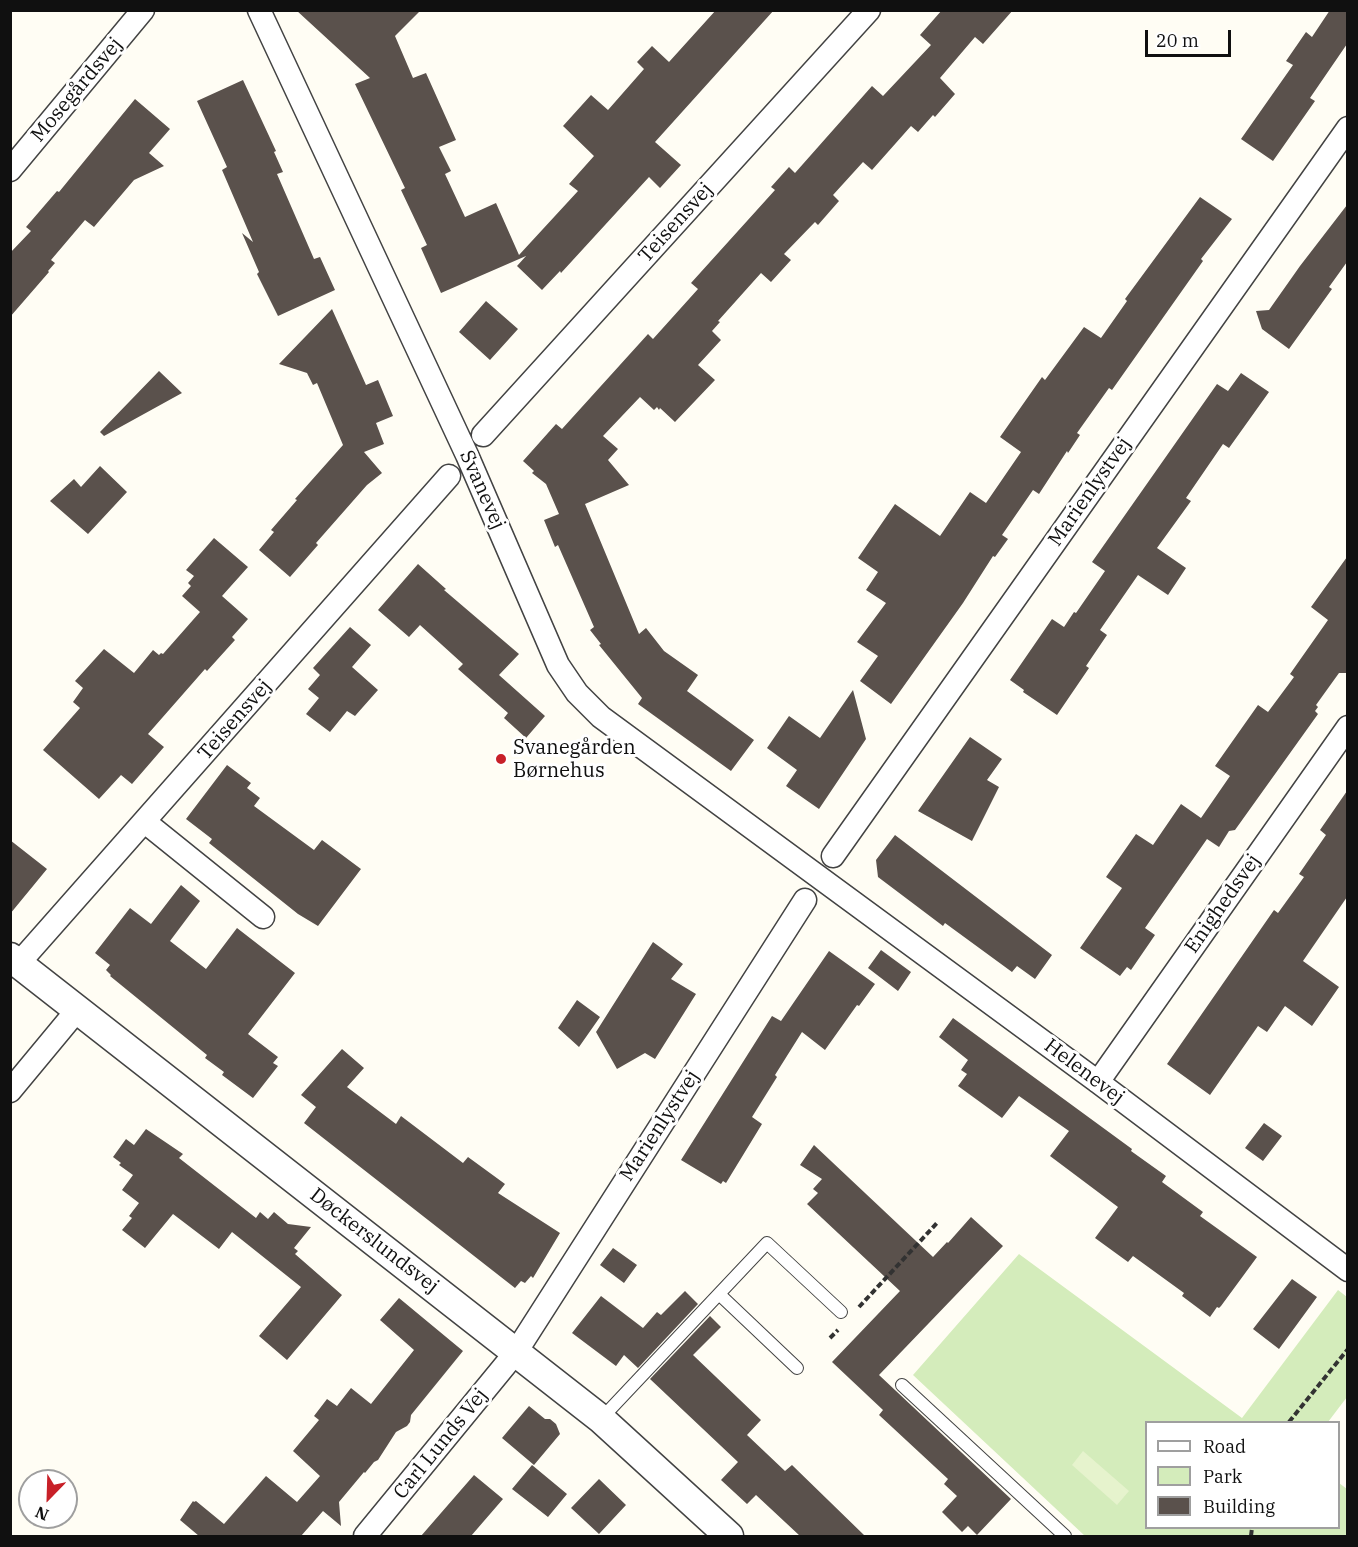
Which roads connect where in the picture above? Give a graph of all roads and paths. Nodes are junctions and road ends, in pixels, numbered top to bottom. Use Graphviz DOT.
graph roads {
  1 [pos="143,10"];
  2 [pos="259,10"];
  3 [pos="869,10"];
  4 [pos="1347,128"];
  5 [pos="10,170"];
  6 [pos="483,435"];
  7 [pos="449,476"];
  8 [pos="1347,727"];
  9 [pos="145,822"];
  10 [pos="832,856"];
  11 [pos="820,877"];
  12 [pos="805,900"];
  13 [pos="264,916"];
  14 [pos="15,960"];
  15 [pos="78,1009"];
  16 [pos="1098,1082"];
  17 [pos="10,1091"];
  18 [pos="937,1223"];
  19 [pos="1347,1270"];
  20 [pos="719,1294"];
  21 [pos="856,1310"];
  22 [pos="842,1318"];
  23 [pos="830,1338"];
  24 [pos="1347,1349"];
  25 [pos="516,1352"];
  26 [pos="797,1368"];
  27 [pos="902,1385"];
  28 [pos="601,1419"];
  29 [pos="1290,1421"];
  30 [pos="365,1536"];
  31 [pos="729,1536"];
  32 [pos="1065,1536"];
  1 -- 5 [label="street, Mosegårdsvej"];
  2 -- 11 [label="street, Svanevej"];
  3 -- 6 [label="street, Teisensvej"];
  4 -- 10 [label="street, Marienlystvej"];
  7 -- 9 [label="street, Teisensvej"];
  8 -- 16 [label="street, Enighedsvej"];
  9 -- 13 [label="street"];
  9 -- 14 [label="street, Teisensvej"];
  11 -- 16 [label="street, Helenevej"];
  12 -- 25 [label="street, Marienlystvej"];
  14 -- 15 [label="street, Døckerslundsvej"];
  15 -- 17 [label="street"];
  15 -- 25 [label="street, Døckerslundsvej"];
  16 -- 19 [label="street, Helenevej"];
  18 -- 21 [label="path"];
  20 -- 22 [label="lane"];
  20 -- 26 [label="lane"];
  20 -- 28 [label="lane"];
  22 -- 23 [label="path"];
  24 -- 29 [label="path"];
  25 -- 28 [label="street, Døckerslundsvej"];
  25 -- 30 [label="street, Carl Lunds Vej"];
  27 -- 32 [label="lane"];
  28 -- 31 [label="street, Døckerslundsvej"];
}
